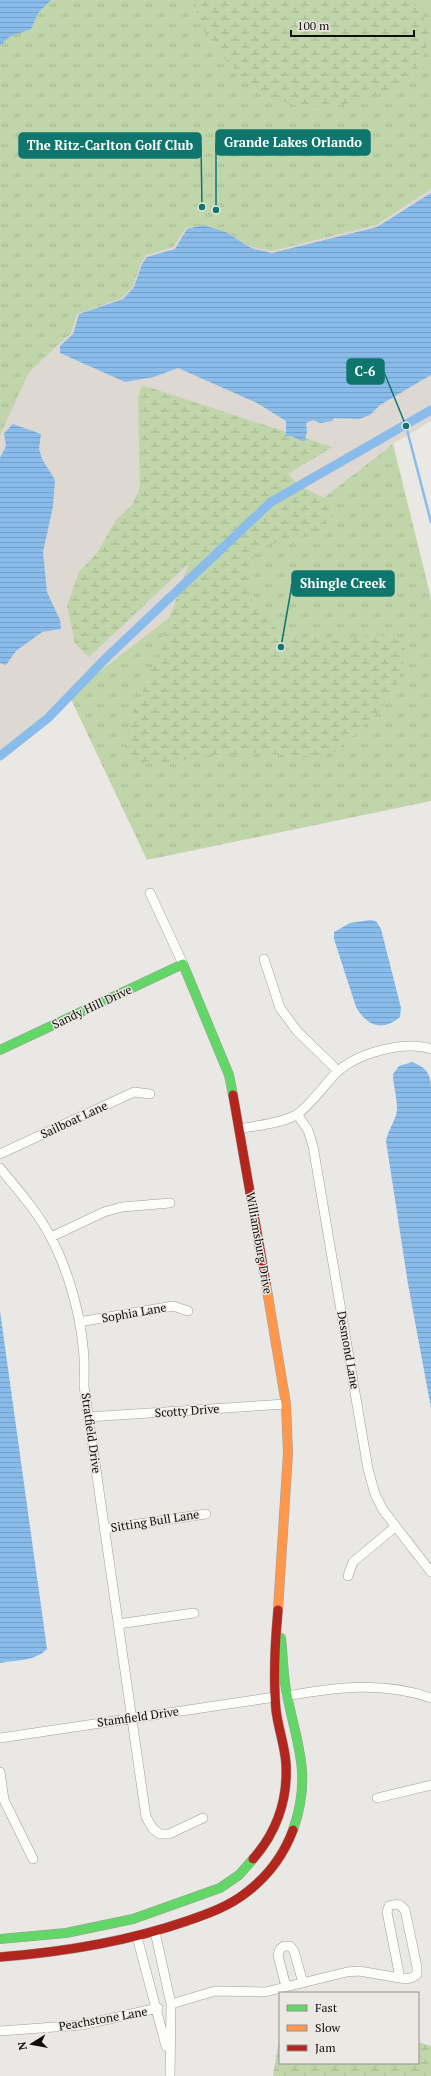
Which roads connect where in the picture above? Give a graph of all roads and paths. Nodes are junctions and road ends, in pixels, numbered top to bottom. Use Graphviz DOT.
graph roads {
  1 [pos="150,893"];
  2 [pos="264,959"];
  3 [pos="183,964"];
  4 [pos="431,1049"];
  5 [pos="0,1050"];
  6 [pos="338,1071"];
  7 [pos="150,1094"];
  8 [pos="297,1114"];
  9 [pos="240,1128"];
  10 [pos="0,1154"];
  11 [pos="0,1168"];
  12 [pos="170,1203"];
  13 [pos="51,1237"];
  14 [pos="188,1311"];
  15 [pos="79,1322"];
  16 [pos="286,1404"];
  17 [pos="88,1417"];
  18 [pos="206,1514"];
  19 [pos="395,1527"];
  20 [pos="104,1529"];
  21 [pos="431,1572"];
  22 [pos="348,1576"];
  23 [pos="278,1610"];
  24 [pos="194,1613"];
  25 [pos="118,1624"];
  26 [pos="287,1696"];
  27 [pos="275,1697"];
  28 [pos="431,1698"];
  29 [pos="131,1718"];
  30 [pos="0,1738"];
  31 [pos="0,1772"];
  32 [pos="431,1785"];
  33 [pos="378,1798"];
  34 [pos="203,1818"];
  35 [pos="33,1859"];
  36 [pos="155,1932"];
  37 [pos="137,1937"];
  38 [pos="0,1939"];
  39 [pos="0,1957"];
  40 [pos="400,1978"];
  41 [pos="303,1983"];
  42 [pos="286,1987"];
  43 [pos="171,2004"];
  44 [pos="158,2008"];
  45 [pos="0,2031"];
  46 [pos="170,2061"];
  47 [pos="170,2076"];
  1 -- 3 [label="street, Williamsburg Drive"];
  2 -- 6 [label="street"];
  3 -- 5 [label="street, Sandy Hill Drive"];
  3 -- 9 [label="street, Williamsburg Drive"];
  4 -- 6 [label="street"];
  6 -- 8 [label="street"];
  7 -- 10 [label="street, Sailboat Lane"];
  8 -- 9 [label="street"];
  8 -- 19 [label="street, Desmond Lane"];
  9 -- 16 [label="street, Williamsburg Drive"];
  11 -- 13 [label="street, Stratfield Drive"];
  12 -- 13 [label="street"];
  13 -- 15 [label="street, Stratfield Drive"];
  14 -- 15 [label="street, Sophia Lane"];
  15 -- 17 [label="street, Stratfield Drive"];
  16 -- 17 [label="street, Scotty Drive"];
  16 -- 23 [label="street, Williamsburg Drive"];
  17 -- 20 [label="street, Stratfield Drive"];
  18 -- 20 [label="street, Sitting Bull Lane"];
  19 -- 21 [label="street, Desmond Lane"];
  19 -- 22 [label="street"];
  20 -- 25 [label="street, Stratfield Drive"];
  23 -- 26 [label="street, Williamsburg Drive"];
  23 -- 27 [label="street, Williamsburg Drive"];
  24 -- 25 [label="street"];
  25 -- 29 [label="street, Stratfield Drive"];
  26 -- 28 [label="street"];
  26 -- 36 [label="street, Williamsburg Drive"];
  27 -- 29 [label="street, Stamfield Drive"];
  27 -- 38 [label="street, Williamsburg Drive"];
  29 -- 30 [label="street, Stamfield Drive"];
  29 -- 34 [label="street, Stratfield Drive"];
  31 -- 35 [label="street"];
  32 -- 33 [label="street"];
  36 -- 37 [label="street, Williamsburg Drive"];
  36 -- 43 [label="street"];
  37 -- 39 [label="street, Williamsburg Drive"];
  37 -- 44 [label="street"];
  40 -- 40 [label="street"];
  40 -- 41 [label="street"];
  41 -- 42 [label="street"];
  41 -- 42 [label="street"];
  42 -- 43 [label="street"];
  43 -- 46 [label="street"];
  44 -- 45 [label="street, Peachstone Lane"];
  44 -- 46 [label="street"];
  46 -- 47 [label="street"];
}
